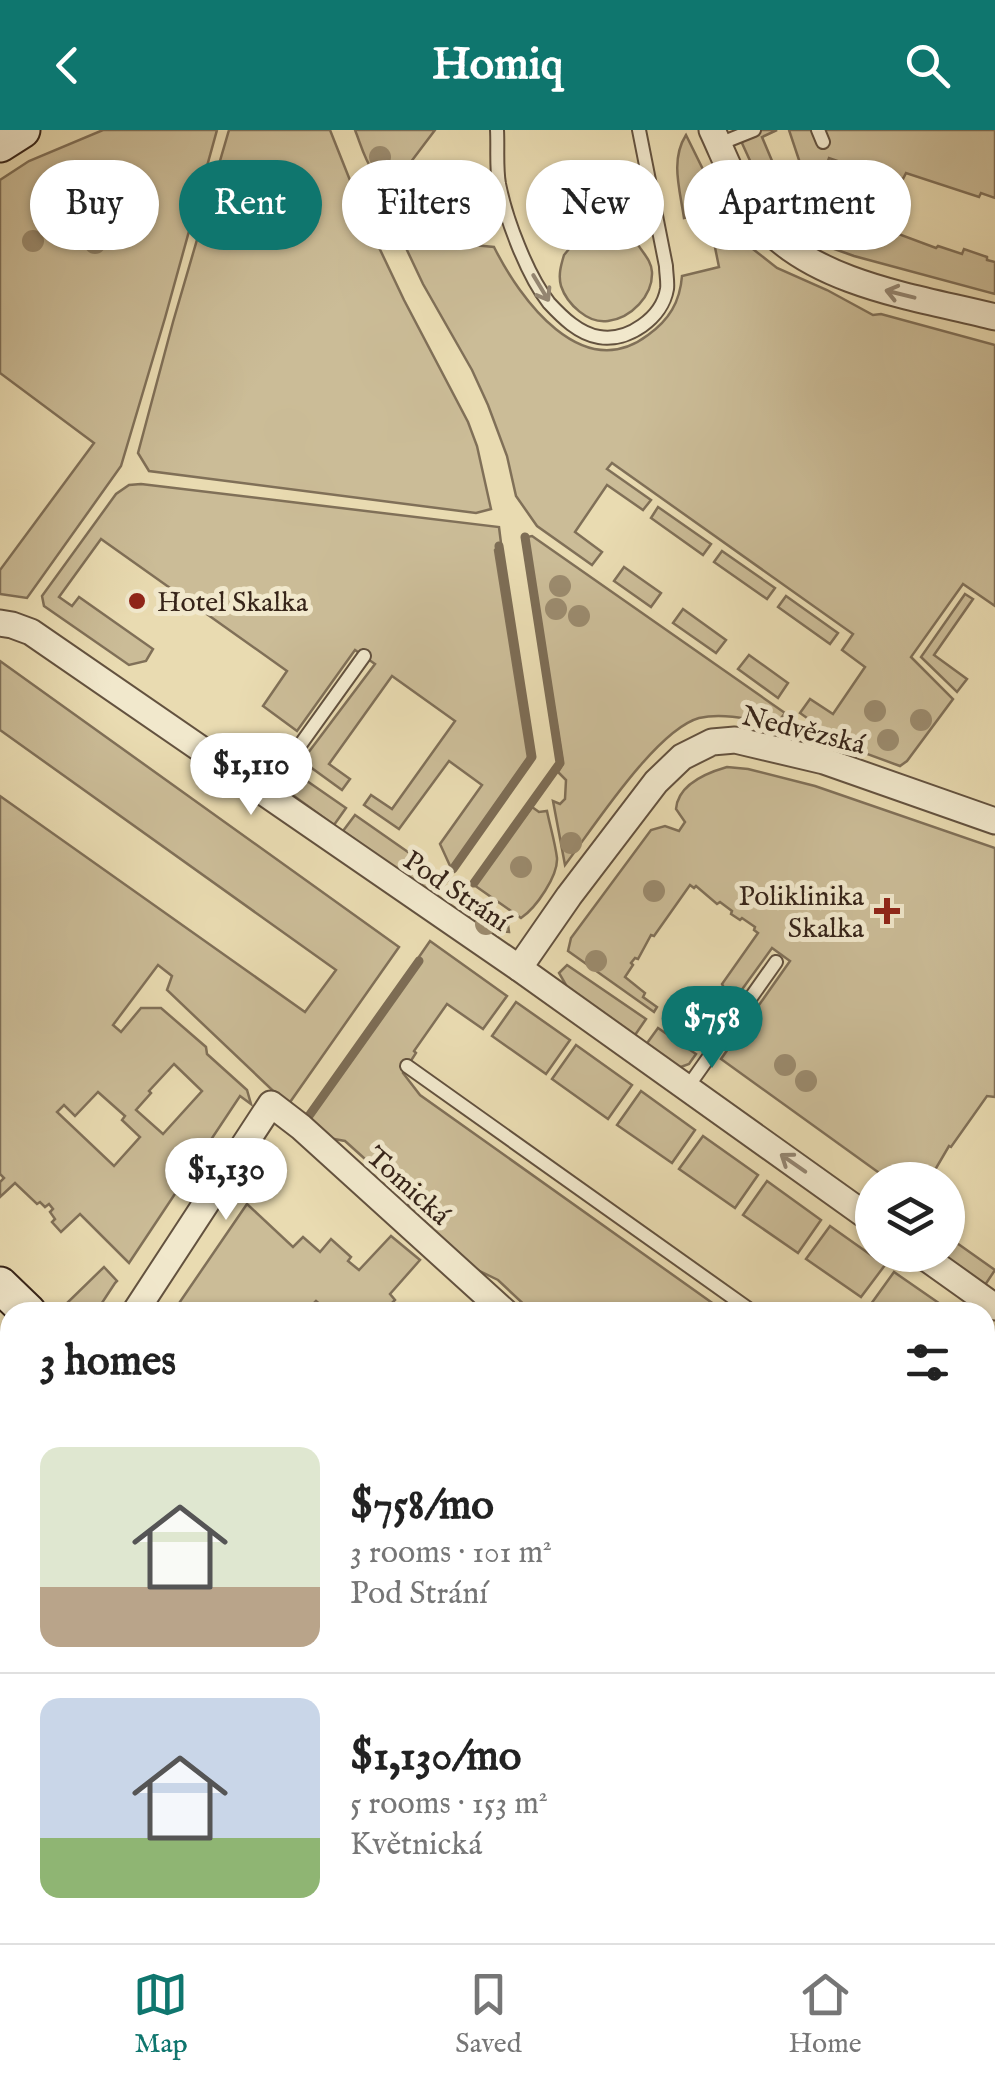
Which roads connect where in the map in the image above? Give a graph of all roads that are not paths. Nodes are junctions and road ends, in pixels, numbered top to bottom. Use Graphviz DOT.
graph roads {
  1 [pos="22,130"];
  2 [pos="497,130"];
  3 [pos="639,130"];
  4 [pos="754,130"];
  5 [pos="715,137"];
  6 [pos="0,144"];
  7 [pos="995,317"];
  8 [pos="0,623"];
  9 [pos="364,656"];
  10 [pos="265,794"];
  11 [pos="995,821"];
  12 [pos="776,962"];
  13 [pos="519,968"];
  14 [pos="407,1066"];
  15 [pos="687,1088"];
  16 [pos="855,1208"];
  17 [pos="950,1272"];
  18 [pos="991,1297"];
  19 [pos="142,1302"];
  20 [pos="494,1302"];
  21 [pos="739,1302"];
  1 -- 6 [label="street"];
  2 -- 3 [label="lane, one-way"];
  4 -- 5 [label="lane"];
  7 -- 5 [label="street, one-way"];
  8 -- 10 [label="street, Pod Strání"];
  9 -- 10 [label="lane"];
  10 -- 13 [label="street, Pod Strání"];
  11 -- 13 [label="street, Nedvězská"];
  12 -- 15 [label="lane"];
  13 -- 15 [label="street, Pod Strání"];
  14 -- 21 [label="lane"];
  16 -- 15 [label="street, Pod Strání, one-way"];
  17 -- 18 [label="street"];
  19 -- 20 [label="street, Tomická"];
}
